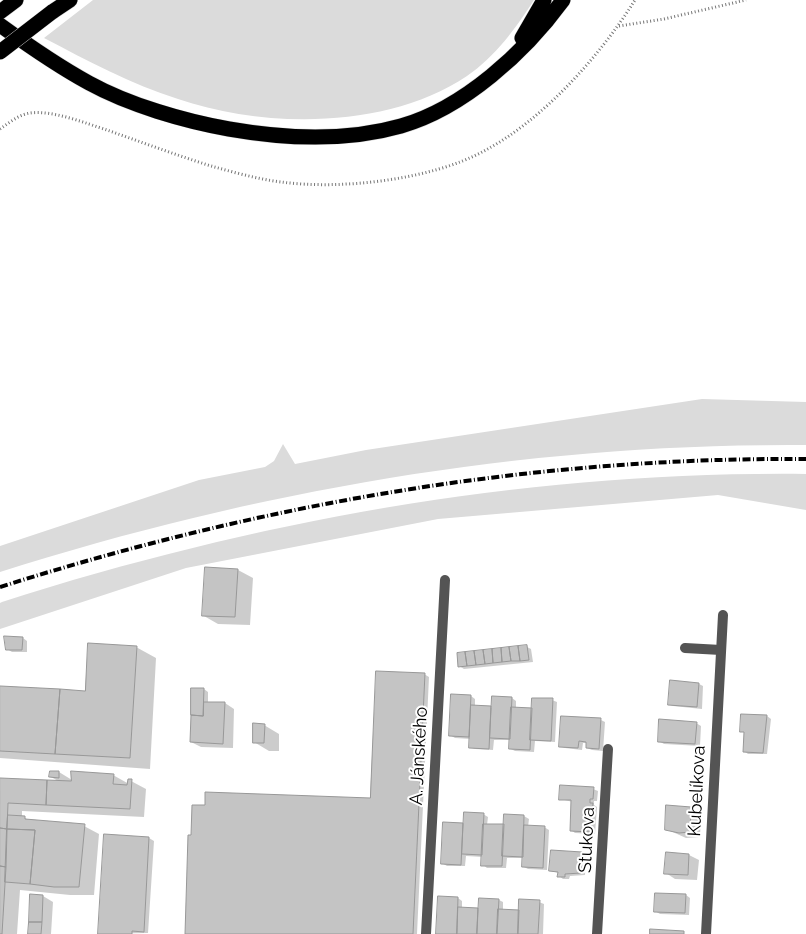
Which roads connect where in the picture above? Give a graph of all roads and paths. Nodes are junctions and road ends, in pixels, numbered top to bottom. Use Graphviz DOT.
graph roads {
  1 [pos="16,0"];
  2 [pos="70,0"];
  3 [pos="544,0"];
  4 [pos="563,0"];
  5 [pos="746,0"];
  6 [pos="0,12"];
  7 [pos="0,26"];
  8 [pos="619,26"];
  9 [pos="0,52"];
  10 [pos="496,73"];
  11 [pos="445,580"];
  12 [pos="723,614"];
  13 [pos="685,648"];
  14 [pos="721,650"];
  15 [pos="608,749"];
  16 [pos="426,934"];
  17 [pos="597,934"];
  18 [pos="706,934"];
  1 -- 6 [label="highway"];
  2 -- 9 [label="highway, bridge"];
  3 -- 10 [label="highway"];
  4 -- 10 [label="highway"];
  5 -- 8 [label="path"];
  7 -- 10 [label="highway"];
  11 -- 16 [label="street, A. Jánského"];
  12 -- 14 [label="street, Kubelíkova"];
  13 -- 14 [label="street"];
  14 -- 18 [label="street, Kubelíkova"];
  15 -- 17 [label="street, Stukova"];
}
